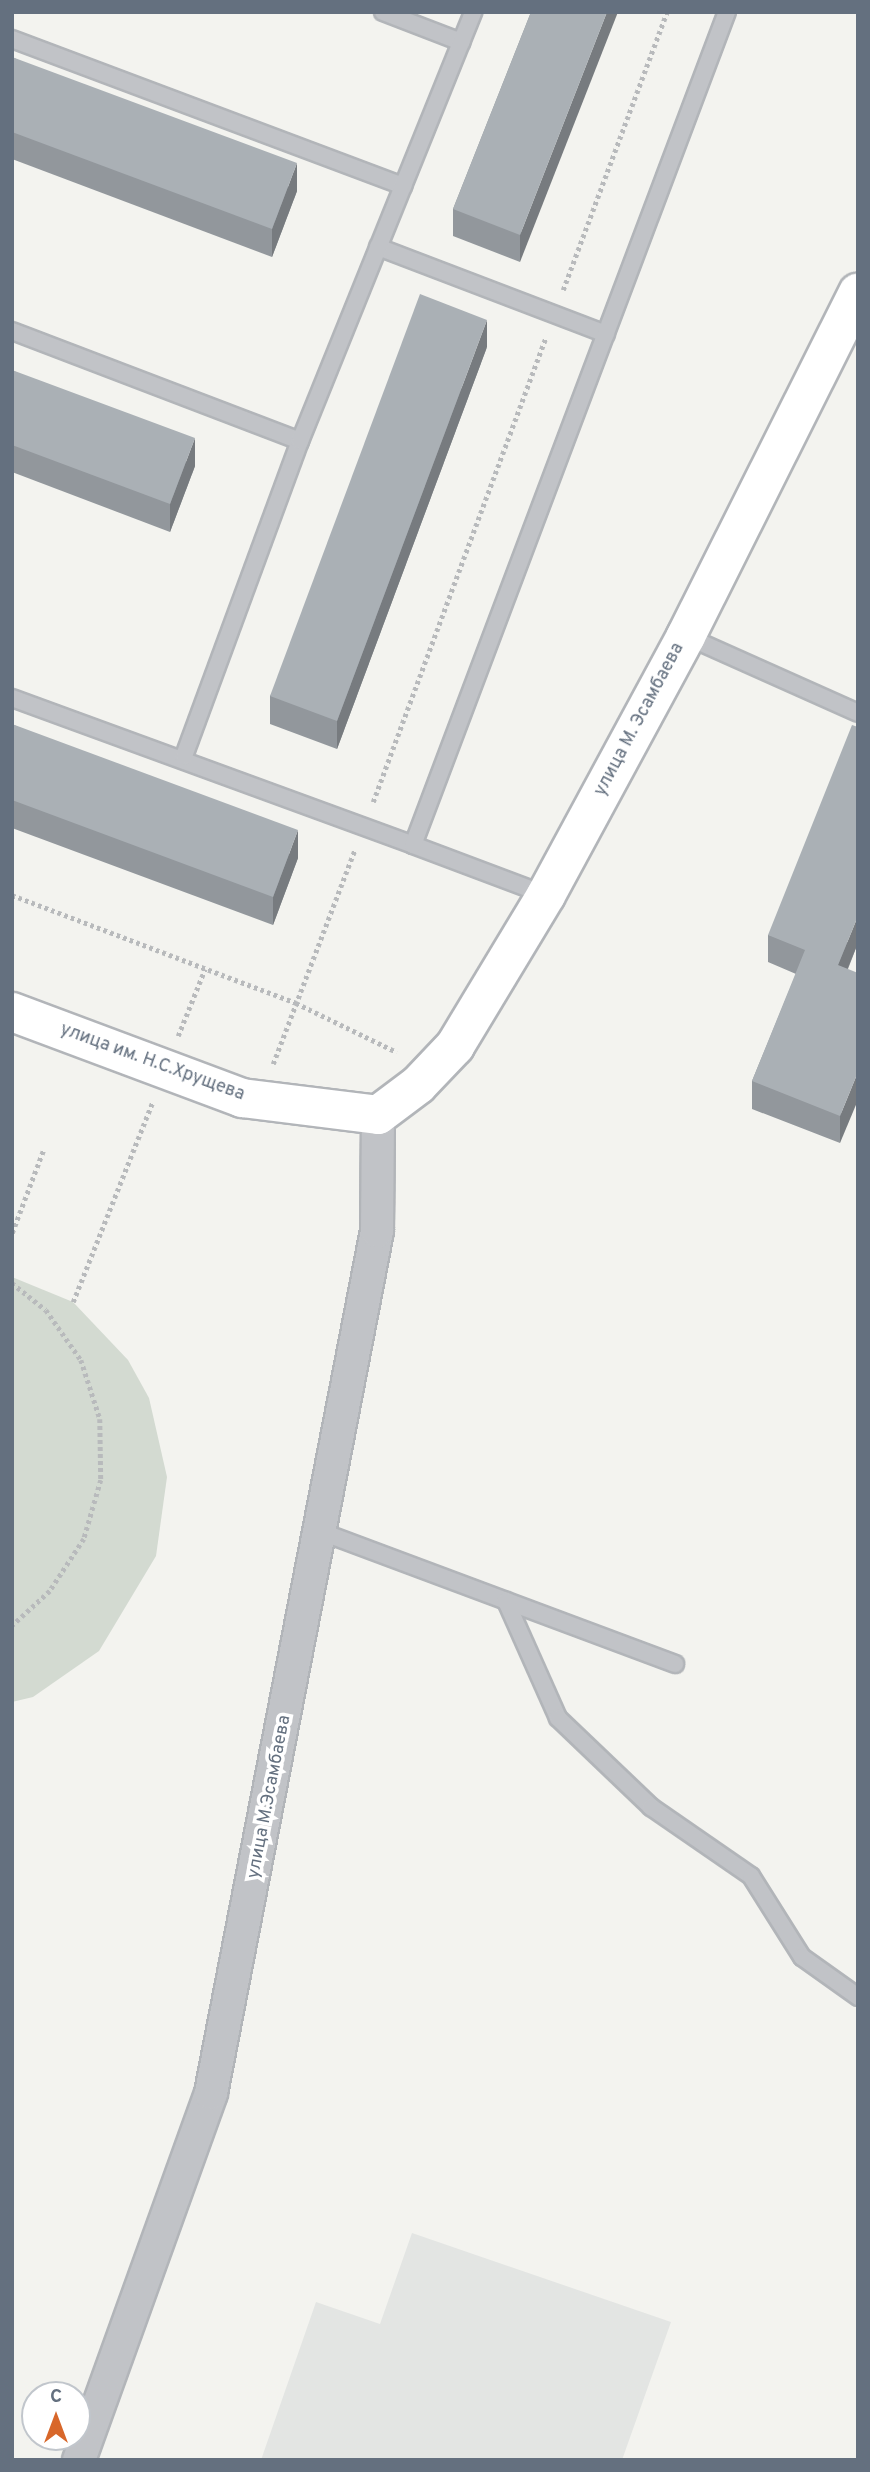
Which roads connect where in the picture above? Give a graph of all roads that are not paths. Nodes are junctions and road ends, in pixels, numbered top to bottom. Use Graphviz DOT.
graph roads {
  1 [pos="383,12"];
  2 [pos="473,12"];
  3 [pos="727,12"];
  4 [pos="12,39"];
  5 [pos="461,42"];
  6 [pos="403,186"];
  7 [pos="379,247"];
  8 [pos="858,293"];
  9 [pos="12,331"];
  10 [pos="606,334"];
  11 [pos="300,441"];
  12 [pos="686,636"];
  13 [pos="12,698"];
  14 [pos="858,713"];
  15 [pos="184,756"];
  16 [pos="413,845"];
  17 [pos="546,895"];
  18 [pos="12,1012"];
  19 [pos="378,1115"];
  20 [pos="322,1532"];
  21 [pos="506,1601"];
  22 [pos="675,1664"];
  23 [pos="858,1997"];
  24 [pos="79,2460"];
  1 -- 5 [label="lane"];
  2 -- 5 [label="lane"];
  3 -- 10 [label="lane"];
  4 -- 6 [label="lane"];
  5 -- 6 [label="lane"];
  6 -- 7 [label="lane"];
  7 -- 10 [label="lane"];
  7 -- 11 [label="lane"];
  8 -- 12 [label="main road, улица М. Эсамбаева"];
  9 -- 11 [label="lane"];
  10 -- 16 [label="lane"];
  11 -- 15 [label="lane"];
  12 -- 14 [label="lane"];
  12 -- 17 [label="main road, улица М. Эсамбаева"];
  13 -- 15 [label="lane"];
  15 -- 16 [label="lane"];
  16 -- 17 [label="lane"];
  17 -- 19 [label="main road, улица М. Эсамбаева"];
  18 -- 19 [label="main road, улица им. Н.С.Хрущева"];
  19 -- 20 [label="street, улица М.Эсамбаева"];
  20 -- 21 [label="lane"];
  20 -- 24 [label="street, улица М.Эсамбаева"];
  21 -- 22 [label="lane"];
  21 -- 23 [label="lane"];
}
